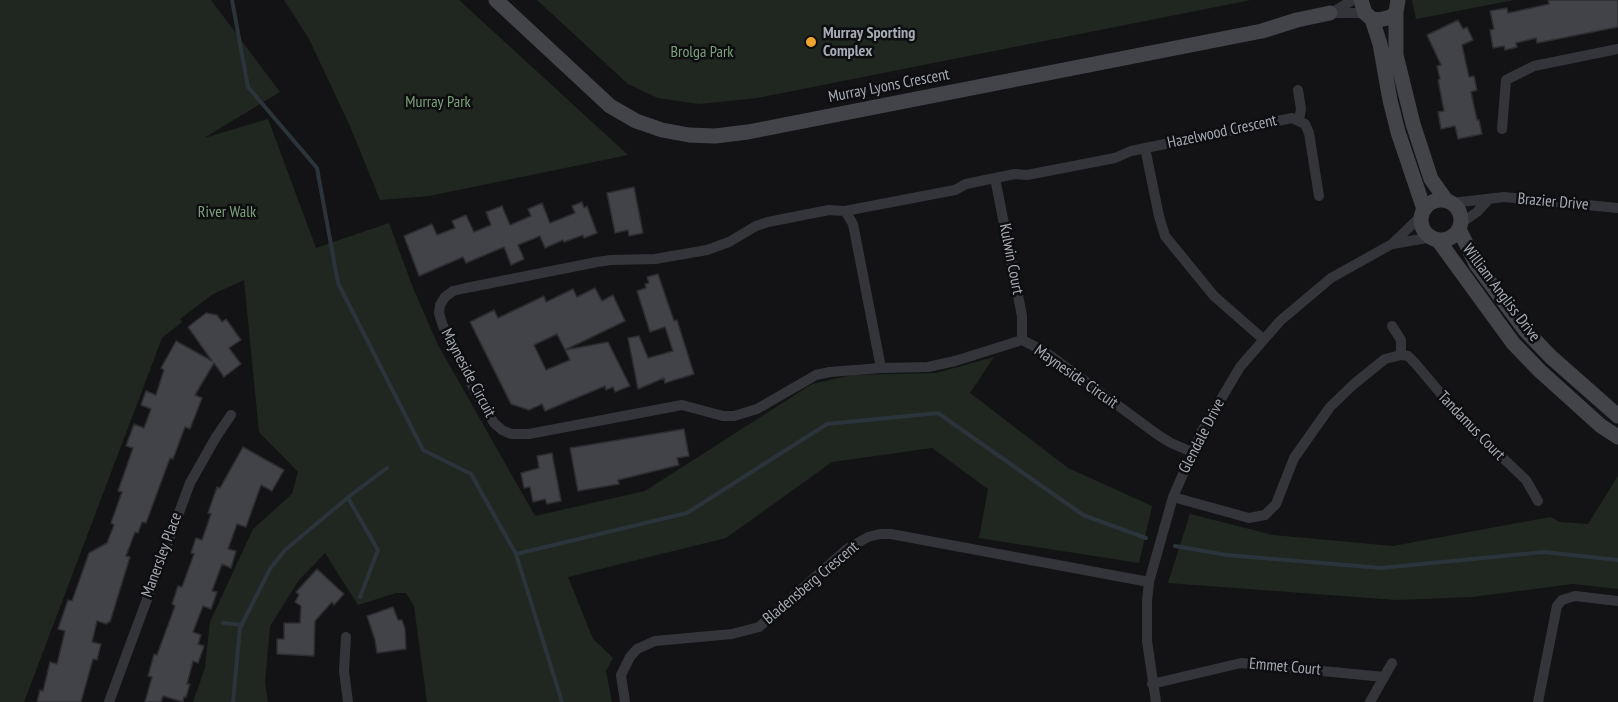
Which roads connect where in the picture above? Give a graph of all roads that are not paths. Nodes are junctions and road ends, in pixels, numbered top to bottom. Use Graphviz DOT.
graph roads {
  1 [pos="496,0"];
  2 [pos="1353,0"];
  3 [pos="1397,6"];
  4 [pos="1366,10"];
  5 [pos="1330,13"];
  6 [pos="1618,49"];
  7 [pos="1298,90"];
  8 [pos="1299,120"];
  9 [pos="1502,129"];
  10 [pos="1145,148"];
  11 [pos="995,178"];
  12 [pos="1319,196"];
  13 [pos="1488,199"];
  14 [pos="1449,202"];
  15 [pos="1618,207"];
  16 [pos="845,211"];
  17 [pos="1423,212"];
  18 [pos="1460,226"];
  19 [pos="1435,238"];
  20 [pos="1392,244"];
  21 [pos="1392,326"];
  22 [pos="1263,339"];
  23 [pos="1022,340"];
  24 [pos="1401,355"];
  25 [pos="881,368"];
  26 [pos="231,416"];
  27 [pos="1618,416"];
  28 [pos="1618,437"];
  29 [pos="1192,452"];
  30 [pos="1173,497"];
  31 [pos="1538,501"];
  32 [pos="1149,582"];
  33 [pos="1618,601"];
  34 [pos="346,637"];
  35 [pos="1392,663"];
  36 [pos="1384,677"];
  37 [pos="1152,684"];
  38 [pos="109,702"];
  39 [pos="348,702"];
  40 [pos="625,702"];
  41 [pos="1156,702"];
  42 [pos="1370,702"];
  43 [pos="1538,702"];
  1 -- 5 [label="street, Murray Lyons Crescent"];
  2 -- 5 [label="street, Murray Lyons Crescent"];
  3 -- 4 [label="street"];
  3 -- 14 [label="street"];
  4 -- 5 [label="street, Murray Lyons Crescent"];
  4 -- 17 [label="street"];
  6 -- 9 [label="street"];
  7 -- 8 [label="street, Hazelwood Crescent"];
  8 -- 10 [label="street, Hazelwood Crescent"];
  8 -- 12 [label="street, Hazelwood Crescent"];
  10 -- 11 [label="street, Hazelwood Crescent"];
  10 -- 22 [label="street, Hazelwood Crescent"];
  11 -- 16 [label="street, Mayneside Circuit"];
  11 -- 23 [label="street, Kulwin Court"];
  13 -- 14 [label="street, Brazier Drive"];
  13 -- 15 [label="street, Brazier Drive"];
  13 -- 18 [label="street"];
  14 -- 17 [label="street"];
  14 -- 18 [label="street"];
  16 -- 25 [label="street"];
  16 -- 25 [label="street, Mayneside Circuit"];
  17 -- 19 [label="street"];
  17 -- 20 [label="street, Glendale Drive"];
  18 -- 19 [label="street"];
  18 -- 27 [label="street, William Angliss Drive"];
  19 -- 20 [label="street, Glendale Drive"];
  19 -- 28 [label="street, William Angliss Drive"];
  20 -- 22 [label="street, Glendale Drive"];
  21 -- 24 [label="street"];
  22 -- 29 [label="street, Glendale Drive"];
  23 -- 25 [label="street, Mayneside Circuit"];
  23 -- 29 [label="street, Mayneside Circuit"];
  24 -- 30 [label="street"];
  24 -- 31 [label="street, Tandamus Court"];
  26 -- 38 [label="street, Manersley Place"];
  29 -- 30 [label="street, Glendale Drive"];
  30 -- 32 [label="street, Glendale Drive"];
  32 -- 37 [label="street, Glendale Drive"];
  32 -- 40 [label="street, Bladensberg Crescent"];
  33 -- 43 [label="street"];
  34 -- 39 [label="street"];
  35 -- 36 [label="street"];
  36 -- 37 [label="street, Emmet Court"];
  36 -- 42 [label="street"];
  37 -- 41 [label="street, Glendale Drive"];
}
